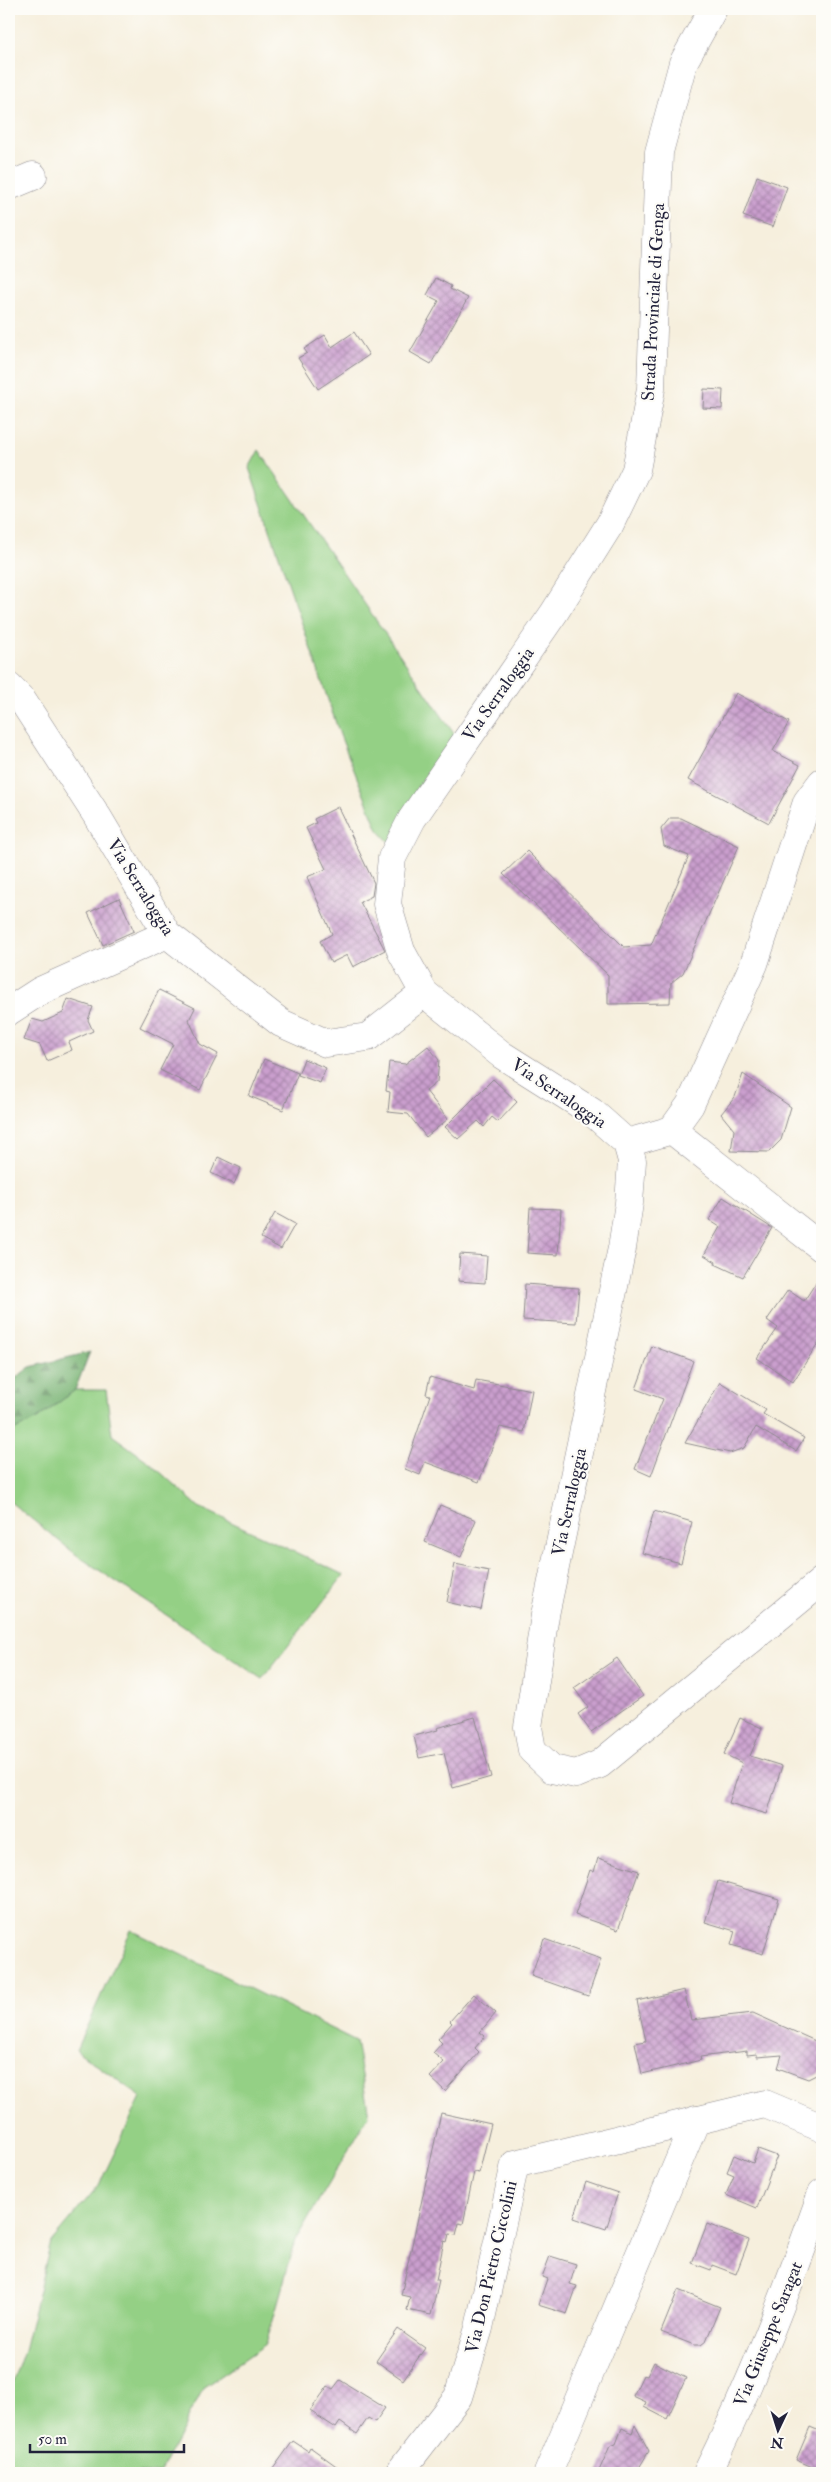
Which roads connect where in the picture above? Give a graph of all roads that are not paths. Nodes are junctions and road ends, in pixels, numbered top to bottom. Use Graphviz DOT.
graph roads {
  1 [pos="713,9"];
  2 [pos="554,613"];
  3 [pos="9,687"];
  4 [pos="822,782"];
  5 [pos="167,934"];
  6 [pos="424,994"];
  7 [pos="9,1011"];
  8 [pos="672,1130"];
  9 [pos="627,1143"];
  10 [pos="822,1248"];
  11 [pos="822,1581"];
  12 [pos="696,2120"];
  13 [pos="822,2128"];
  14 [pos="822,2193"];
  15 [pos="399,2473"];
  16 [pos="548,2473"];
  17 [pos="707,2473"];
  1 -- 2 [label="street, Strada Provinciale di Genga"];
  2 -- 6 [label="street, Via Serraloggia"];
  3 -- 5 [label="street, Via Serraloggia"];
  4 -- 8 [label="street"];
  5 -- 6 [label="street, Via Serraloggia"];
  5 -- 7 [label="street"];
  6 -- 9 [label="street, Via Serraloggia"];
  8 -- 9 [label="street"];
  8 -- 10 [label="street"];
  9 -- 11 [label="street, Via Serraloggia"];
  12 -- 13 [label="street, Via Don Pietro Ciccolini"];
  12 -- 15 [label="street, Via Don Pietro Ciccolini"];
  12 -- 16 [label="street"];
  14 -- 17 [label="street, Via Giuseppe Saragat"];
}
